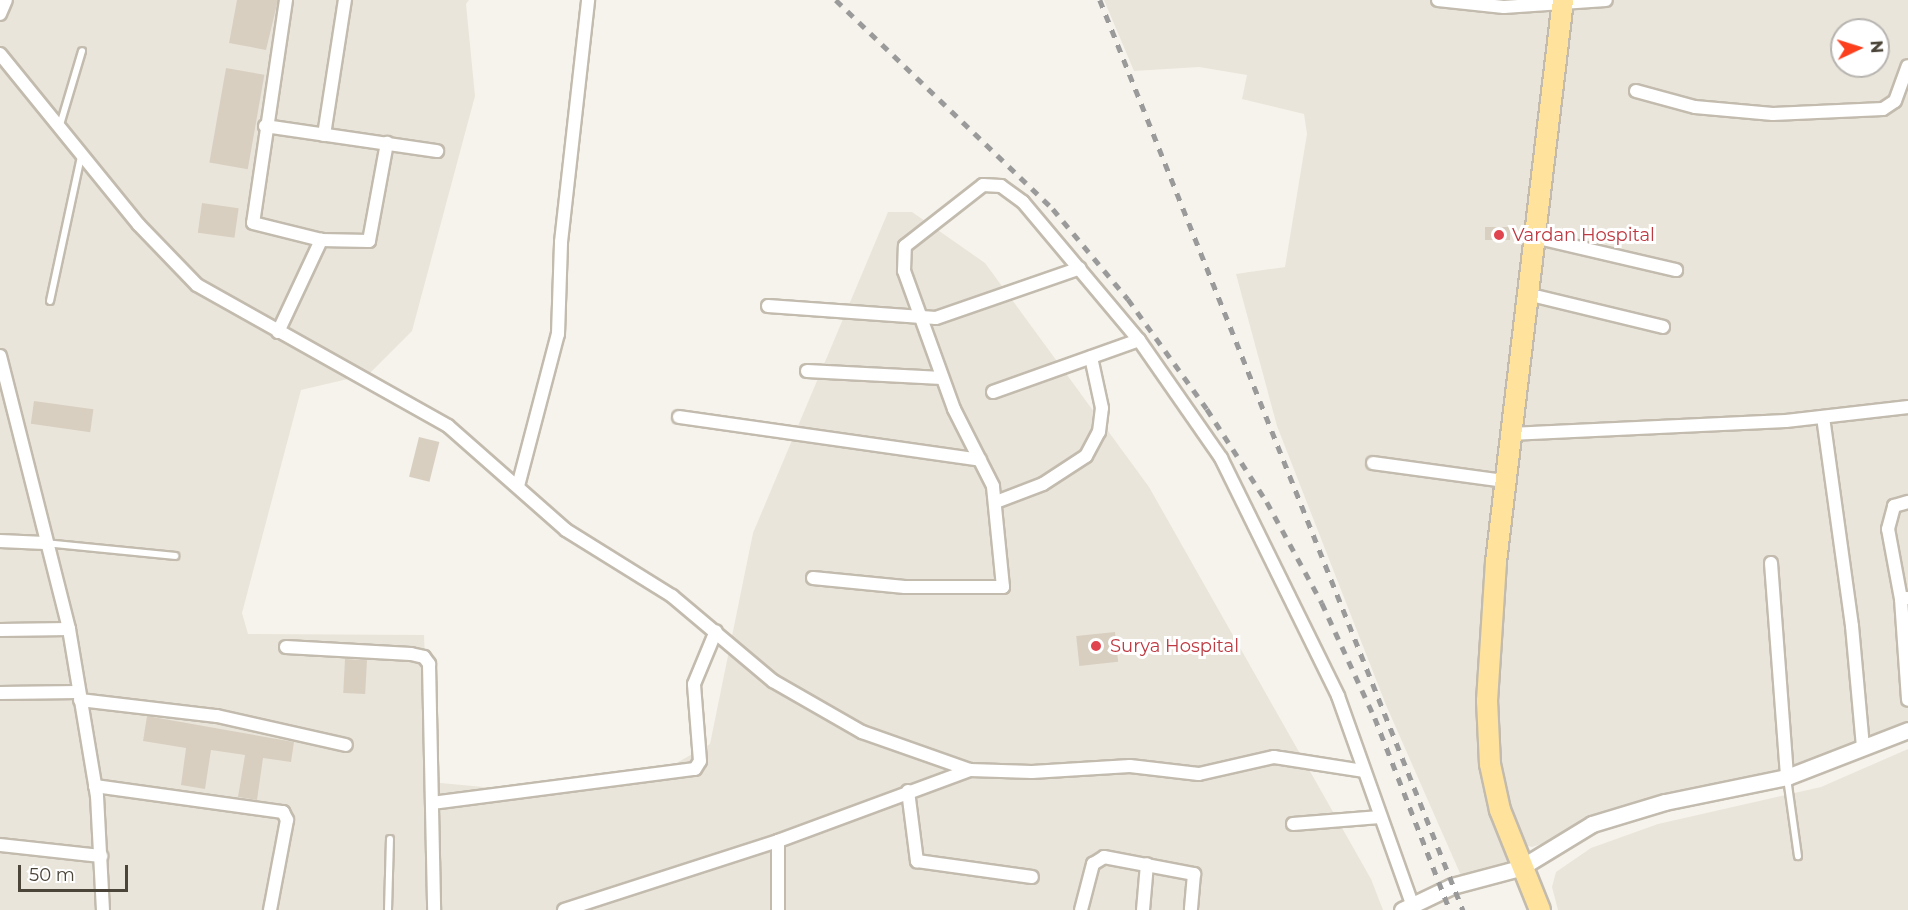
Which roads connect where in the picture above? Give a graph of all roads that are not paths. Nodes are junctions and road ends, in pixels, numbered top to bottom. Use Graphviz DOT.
graph roads {
  1 [pos="6,0"];
  2 [pos="286,0"];
  3 [pos="345,0"];
  4 [pos="588,0"];
  5 [pos="1438,0"];
  6 [pos="1606,0"];
  7 [pos="1563,2"];
  8 [pos="0,14"];
  9 [pos="82,51"];
  10 [pos="0,54"];
  11 [pos="1908,66"];
  12 [pos="1636,91"];
  13 [pos="60,124"];
  14 [pos="265,126"];
  15 [pos="324,135"];
  16 [pos="387,143"];
  17 [pos="437,150"];
  18 [pos="81,152"];
  19 [pos="1534,237"];
  20 [pos="321,240"];
  21 [pos="1080,268"];
  22 [pos="1676,270"];
  23 [pos="1527,294"];
  24 [pos="50,301"];
  25 [pos="768,306"];
  26 [pos="923,318"];
  27 [pos="1664,327"];
  28 [pos="278,332"];
  29 [pos="1139,340"];
  30 [pos="0,356"];
  31 [pos="1091,357"];
  32 [pos="807,371"];
  33 [pos="942,378"];
  34 [pos="993,392"];
  35 [pos="1908,406"];
  36 [pos="679,417"];
  37 [pos="1823,417"];
  38 [pos="1510,434"];
  39 [pos="980,460"];
  40 [pos="1373,463"];
  41 [pos="1505,481"];
  42 [pos="518,486"];
  43 [pos="996,502"];
  44 [pos="1908,502"];
  45 [pos="0,541"];
  46 [pos="45,543"];
  47 [pos="175,556"];
  48 [pos="1771,563"];
  49 [pos="813,578"];
  50 [pos="1905,599"];
  51 [pos="69,629"];
  52 [pos="0,630"];
  53 [pos="716,631"];
  54 [pos="286,647"];
  55 [pos="0,693"];
  56 [pos="79,696"];
  57 [pos="1908,700"];
  58 [pos="1908,730"];
  59 [pos="346,745"];
  60 [pos="1863,748"];
  61 [pos="970,770"];
  62 [pos="1363,771"];
  63 [pos="1787,777"];
  64 [pos="95,786"];
  65 [pos="908,791"];
  66 [pos="432,803"];
  67 [pos="1380,817"];
  68 [pos="1293,824"];
  69 [pos="390,839"];
  70 [pos="778,841"];
  71 [pos="0,845"];
  72 [pos="101,856"];
  73 [pos="1798,856"];
  74 [pos="1147,864"];
  75 [pos="1520,868"];
  76 [pos="1032,877"];
  77 [pos="1407,907"];
  78 [pos="103,910"];
  79 [pos="270,910"];
  80 [pos="388,910"];
  81 [pos="434,910"];
  82 [pos="564,910"];
  83 [pos="778,910"];
  84 [pos="1081,910"];
  85 [pos="1143,910"];
  86 [pos="1191,910"];
  87 [pos="1540,910"];
  1 -- 8 [label="street"];
  2 -- 14 [label="street"];
  3 -- 15 [label="street"];
  4 -- 42 [label="street"];
  5 -- 7 [label="street"];
  6 -- 7 [label="street"];
  7 -- 19 [label="main road"];
  9 -- 13 [label="lane"];
  10 -- 13 [label="street"];
  11 -- 12 [label="street"];
  13 -- 18 [label="street"];
  14 -- 15 [label="street"];
  14 -- 20 [label="street"];
  15 -- 16 [label="street"];
  16 -- 17 [label="street"];
  16 -- 20 [label="street"];
  18 -- 24 [label="lane"];
  18 -- 28 [label="street"];
  19 -- 22 [label="street"];
  19 -- 23 [label="main road"];
  20 -- 28 [label="street"];
  21 -- 26 [label="street"];
  21 -- 26 [label="street"];
  21 -- 29 [label="street"];
  23 -- 27 [label="street"];
  23 -- 38 [label="main road"];
  25 -- 26 [label="street"];
  26 -- 33 [label="street"];
  28 -- 42 [label="street"];
  29 -- 31 [label="street"];
  29 -- 62 [label="street"];
  30 -- 46 [label="street"];
  31 -- 34 [label="street"];
  31 -- 43 [label="street"];
  32 -- 33 [label="street"];
  33 -- 39 [label="street"];
  35 -- 37 [label="street"];
  36 -- 39 [label="street"];
  37 -- 38 [label="street"];
  37 -- 60 [label="street"];
  38 -- 41 [label="main road"];
  39 -- 43 [label="street"];
  40 -- 41 [label="street"];
  41 -- 75 [label="main road"];
  42 -- 53 [label="street"];
  43 -- 49 [label="street"];
  44 -- 50 [label="street"];
  45 -- 46 [label="street"];
  46 -- 47 [label="lane"];
  46 -- 51 [label="street"];
  48 -- 63 [label="street"];
  50 -- 57 [label="street"];
  51 -- 52 [label="street"];
  51 -- 56 [label="street"];
  53 -- 61 [label="street"];
  53 -- 66 [label="street"];
  54 -- 66 [label="street"];
  55 -- 56 [label="street"];
  56 -- 59 [label="street"];
  56 -- 64 [label="street"];
  58 -- 60 [label="street"];
  60 -- 63 [label="street"];
  61 -- 62 [label="street"];
  61 -- 65 [label="street"];
  62 -- 67 [label="street"];
  63 -- 73 [label="lane"];
  63 -- 75 [label="street"];
  64 -- 72 [label="street"];
  64 -- 79 [label="street"];
  65 -- 70 [label="street"];
  65 -- 76 [label="street"];
  66 -- 81 [label="street"];
  67 -- 68 [label="street"];
  67 -- 77 [label="street"];
  69 -- 80 [label="lane"];
  70 -- 82 [label="street"];
  70 -- 83 [label="street"];
  71 -- 72 [label="street"];
  72 -- 78 [label="street"];
  74 -- 84 [label="street"];
  74 -- 85 [label="street"];
  74 -- 86 [label="street"];
  75 -- 77 [label="street"];
  75 -- 87 [label="main road"];
}
